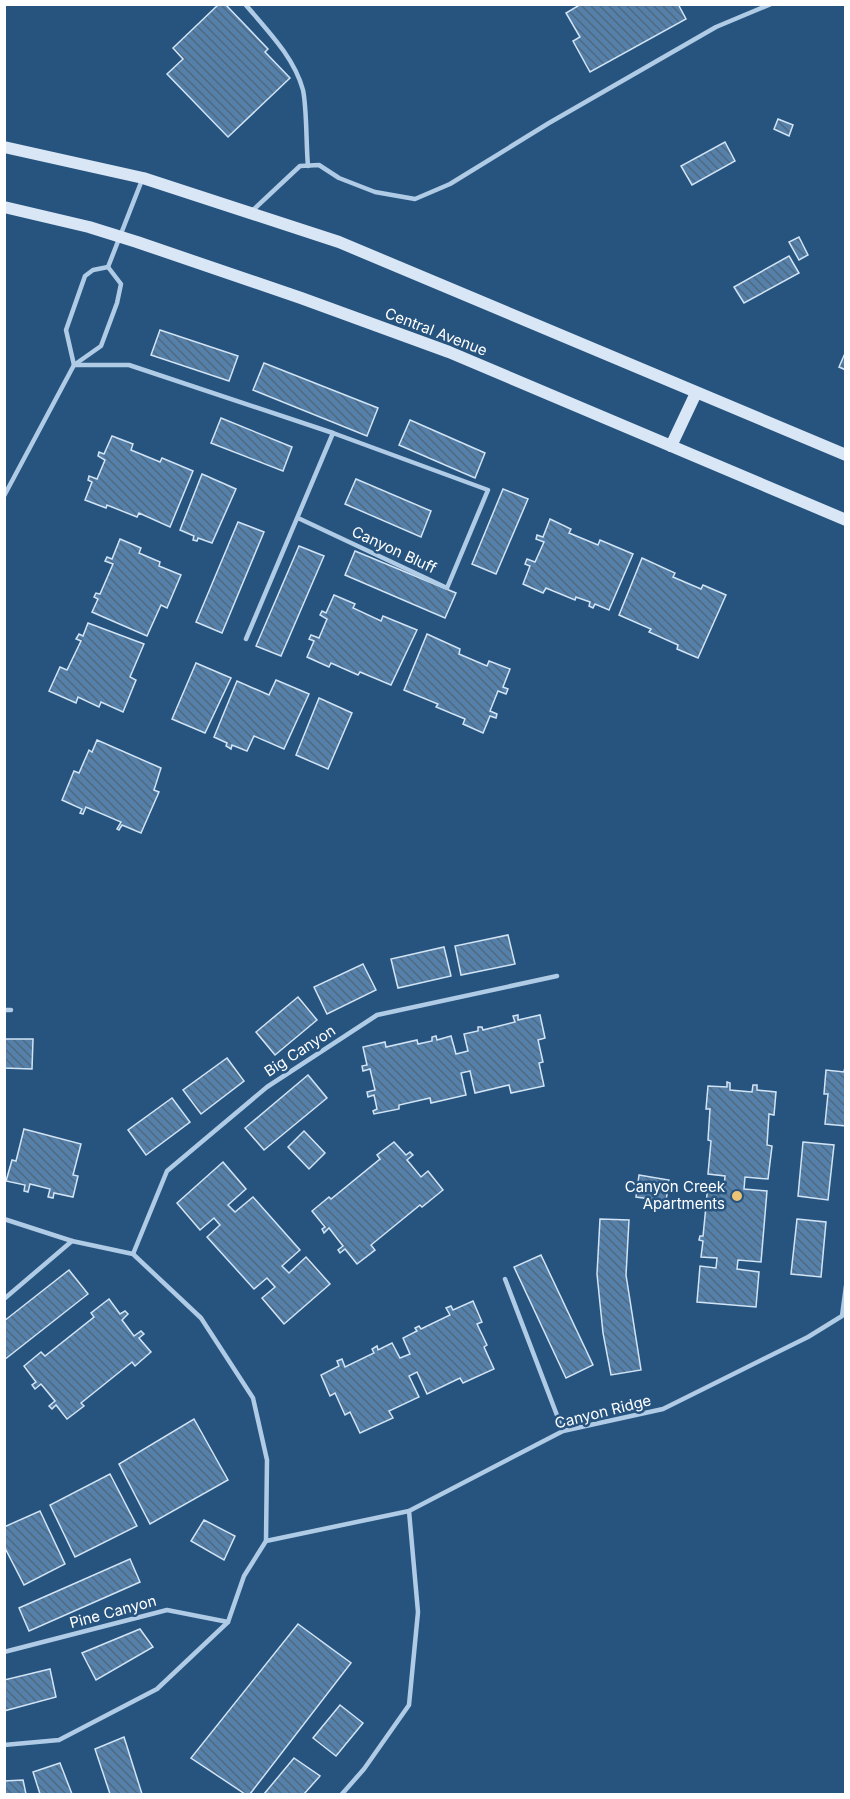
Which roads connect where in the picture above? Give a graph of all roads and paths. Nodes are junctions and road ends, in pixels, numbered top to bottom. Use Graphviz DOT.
graph roads {
  1 [pos="245,4"];
  2 [pos="771,4"];
  3 [pos="4,147"];
  4 [pos="308,166"];
  5 [pos="143,177"];
  6 [pos="4,207"];
  7 [pos="251,212"];
  8 [pos="120,237"];
  9 [pos="108,267"];
  10 [pos="74,365"];
  11 [pos="696,393"];
  12 [pos="333,434"];
  13 [pos="671,446"];
  14 [pos="846,455"];
  15 [pos="4,496"];
  16 [pos="298,518"];
  17 [pos="846,520"];
  18 [pos="246,639"];
  19 [pos="557,976"];
  20 [pos="4,1010"];
  21 [pos="11,1010"];
  22 [pos="4,1219"];
  23 [pos="72,1241"];
  24 [pos="133,1254"];
  25 [pos="504,1279"];
  26 [pos="846,1286"];
  27 [pos="4,1299"];
  28 [pos="563,1431"];
  29 [pos="410,1511"];
  30 [pos="266,1541"];
  31 [pos="228,1622"];
  32 [pos="4,1652"];
  33 [pos="4,1746"];
  34 [pos="342,1794"];
  1 -- 4 [label="lane"];
  2 -- 4 [label="lane"];
  3 -- 5 [label="main road"];
  4 -- 7 [label="lane"];
  5 -- 7 [label="main road"];
  5 -- 8 [label="lane"];
  6 -- 8 [label="main road, Central Avenue"];
  7 -- 11 [label="main road"];
  8 -- 9 [label="lane"];
  8 -- 13 [label="main road, Central Avenue"];
  9 -- 10 [label="lane"];
  9 -- 10 [label="lane"];
  10 -- 12 [label="lane, Canyon Bluff"];
  10 -- 15 [label="lane"];
  11 -- 13 [label="main road"];
  11 -- 14 [label="main road"];
  12 -- 16 [label="lane"];
  12 -- 16 [label="lane, Canyon Bluff"];
  13 -- 17 [label="main road, Central Avenue"];
  16 -- 18 [label="lane"];
  19 -- 24 [label="lane, Big Canyon"];
  20 -- 21 [label="lane"];
  22 -- 23 [label="lane"];
  23 -- 24 [label="lane"];
  23 -- 27 [label="lane"];
  24 -- 30 [label="lane"];
  25 -- 28 [label="lane"];
  26 -- 28 [label="lane, Canyon Ridge"];
  28 -- 29 [label="lane, Canyon Ridge"];
  29 -- 30 [label="lane, Canyon Ridge"];
  29 -- 34 [label="lane"];
  30 -- 31 [label="lane"];
  31 -- 32 [label="lane, Pine Canyon"];
  31 -- 33 [label="lane"];
}
